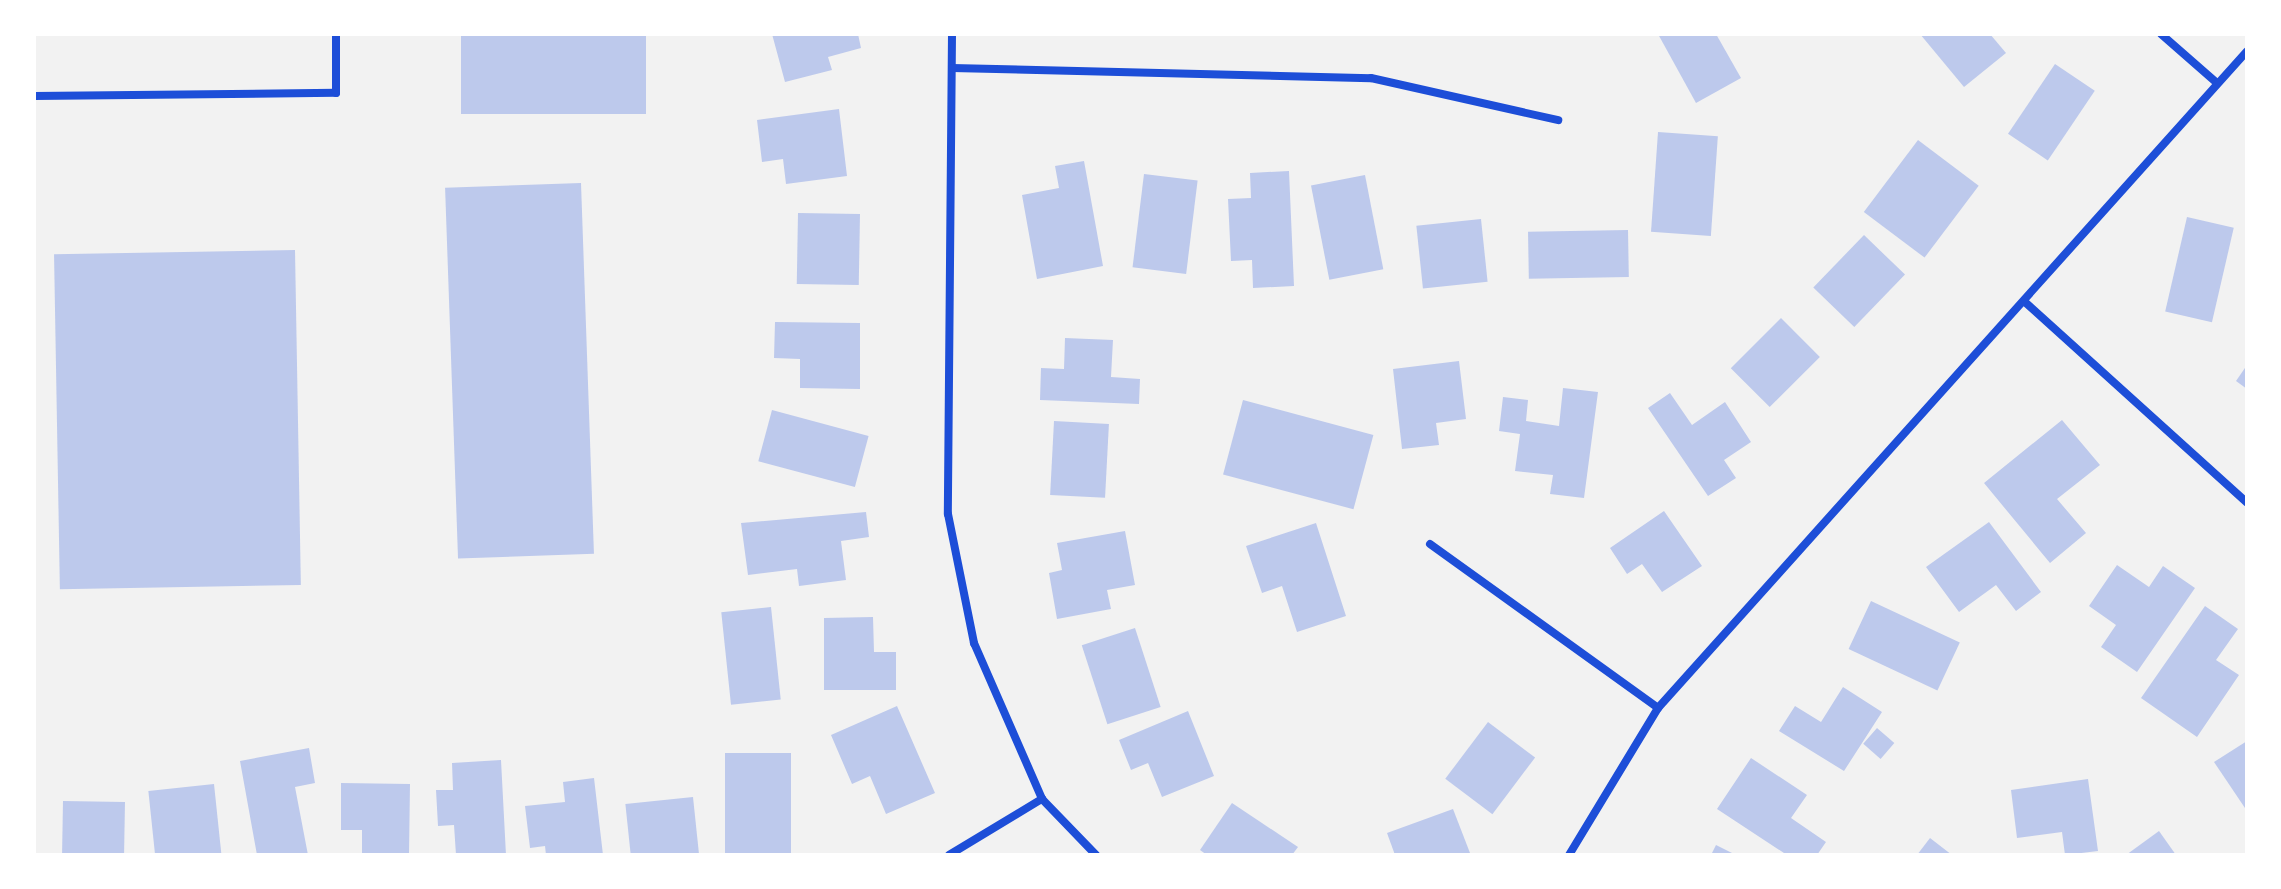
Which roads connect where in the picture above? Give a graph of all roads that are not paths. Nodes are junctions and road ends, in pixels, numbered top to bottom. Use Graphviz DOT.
graph roads {
  1 [pos="336,34"];
  2 [pos="952,34"];
  3 [pos="2161,34"];
  4 [pos="2247,51"];
  5 [pos="952,68"];
  6 [pos="2217,83"];
  7 [pos="34,96"];
  8 [pos="1558,120"];
  9 [pos="2026,303"];
  10 [pos="2247,503"];
  11 [pos="1430,544"];
  12 [pos="1658,708"];
  13 [pos="1042,799"];
  14 [pos="949,855"];
  15 [pos="1096,855"];
  16 [pos="1569,855"];
  1 -- 7 [label="street"];
  2 -- 5 [label="street"];
  3 -- 6 [label="street"];
  4 -- 6 [label="street"];
  5 -- 8 [label="street"];
  5 -- 13 [label="street"];
  6 -- 9 [label="street"];
  9 -- 10 [label="street"];
  9 -- 12 [label="street"];
  11 -- 12 [label="street"];
  12 -- 16 [label="street"];
  13 -- 14 [label="street"];
  13 -- 15 [label="street"];
}
